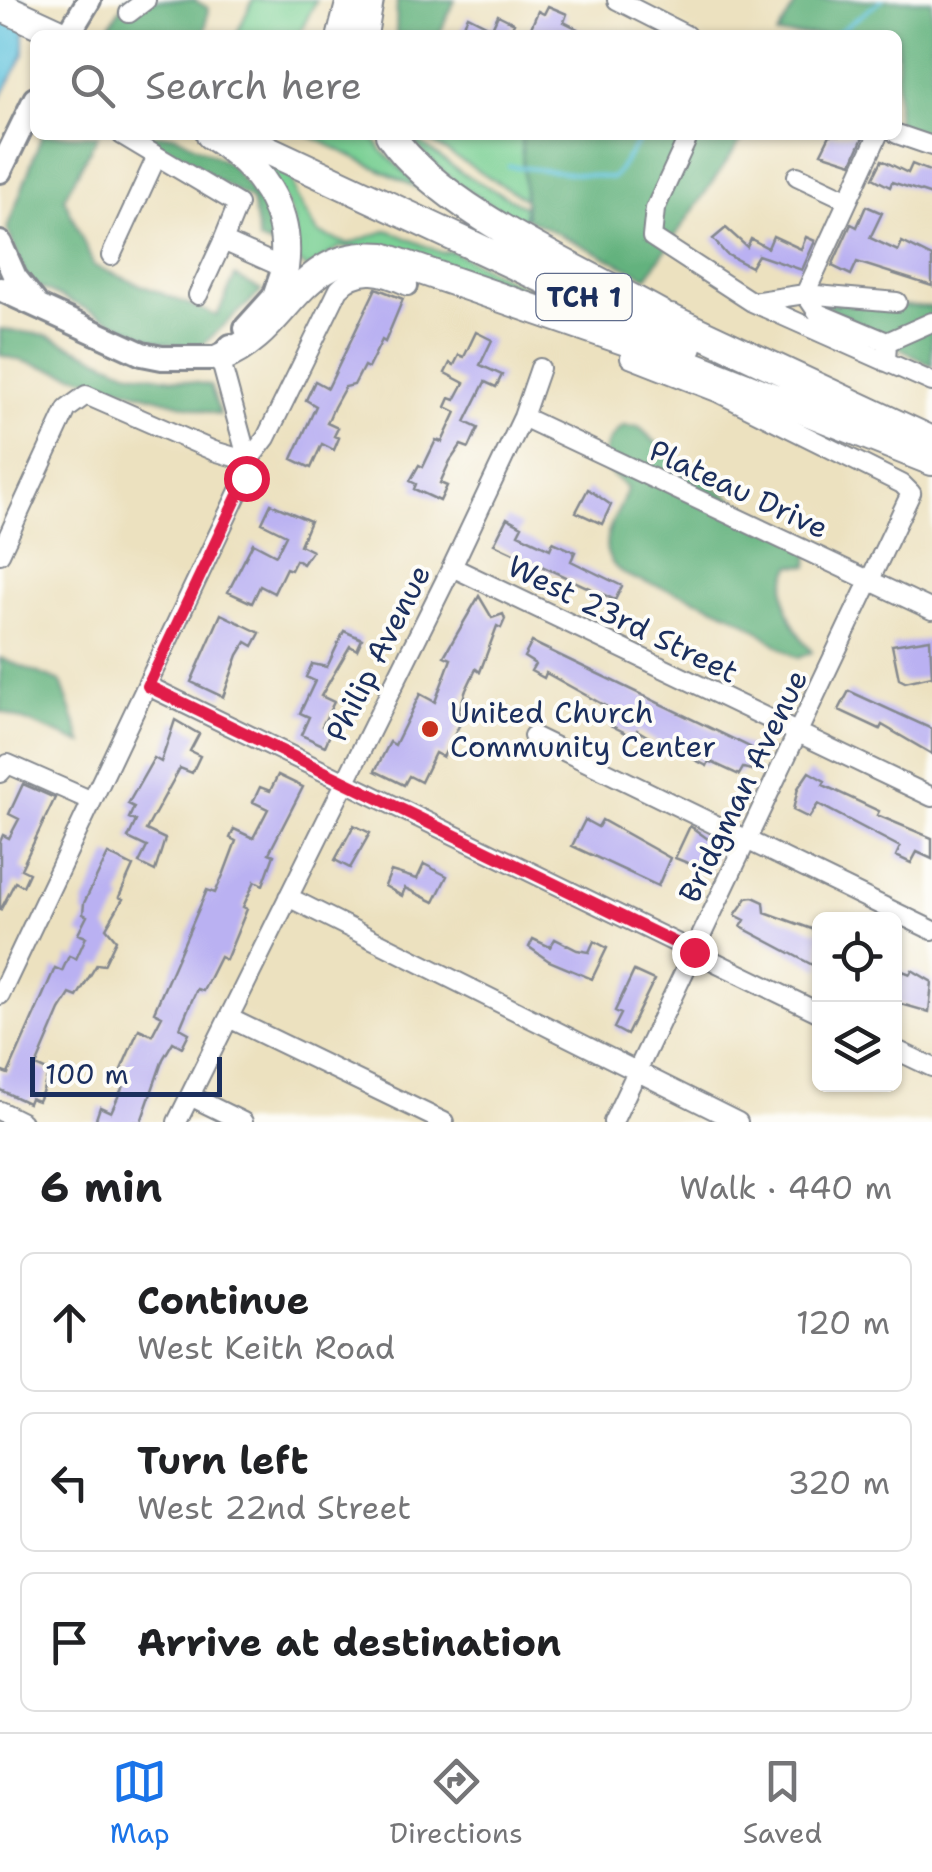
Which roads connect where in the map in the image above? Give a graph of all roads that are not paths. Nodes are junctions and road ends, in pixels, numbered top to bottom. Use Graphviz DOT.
graph roads {
  1 [pos="146,0"];
  2 [pos="350,0"];
  3 [pos="369,0"];
  4 [pos="617,0"];
  5 [pos="91,2"];
  6 [pos="0,6"];
  7 [pos="130,12"];
  8 [pos="0,24"];
  9 [pos="54,30"];
  10 [pos="69,30"];
  11 [pos="343,30"];
  12 [pos="364,30"];
  13 [pos="676,30"];
  14 [pos="30,39"];
  15 [pos="30,110"];
  16 [pos="902,136"];
  17 [pos="130,140"];
  18 [pos="218,140"];
  19 [pos="247,140"];
  20 [pos="288,140"];
  21 [pos="394,140"];
  22 [pos="687,140"];
  23 [pos="876,140"];
  24 [pos="932,146"];
  25 [pos="156,156"];
  26 [pos="0,172"];
  27 [pos="797,176"];
  28 [pos="848,200"];
  29 [pos="223,242"];
  30 [pos="0,244"];
  31 [pos="111,256"];
  32 [pos="284,268"];
  33 [pos="408,286"];
  34 [pos="0,288"];
  35 [pos="804,294"];
  36 [pos="198,295"];
  37 [pos="0,302"];
  38 [pos="752,302"];
  39 [pos="896,302"];
  40 [pos="41,308"];
  41 [pos="660,314"];
  42 [pos="932,322"];
  43 [pos="246,328"];
  44 [pos="887,342"];
  45 [pos="184,356"];
  46 [pos="220,358"];
  47 [pos="630,358"];
  48 [pos="886,362"];
  49 [pos="540,368"];
  50 [pos="932,382"];
  51 [pos="524,418"];
  52 [pos="932,441"];
  53 [pos="248,460"];
  54 [pos="932,461"];
  55 [pos="0,554"];
  56 [pos="452,567"];
  57 [pos="871,582"];
  58 [pos="932,610"];
  59 [pos="148,686"];
  60 [pos="799,734"];
  61 [pos="533,736"];
  62 [pos="0,773"];
  63 [pos="343,784"];
  64 [pos="932,797"];
  65 [pos="92,802"];
  66 [pos="748,841"];
  67 [pos="288,897"];
  68 [pos="932,930"];
  69 [pos="694,952"];
  70 [pos="0,993"];
  71 [pos="812,1009"];
  72 [pos="229,1018"];
  73 [pos="902,1053"];
  74 [pos="932,1067"];
  75 [pos="638,1072"];
  76 [pos="190,1096"];
  77 [pos="0,1111"];
  78 [pos="22,1122"];
  79 [pos="178,1122"];
  80 [pos="243,1122"];
  81 [pos="444,1122"];
  82 [pos="612,1122"];
  83 [pos="738,1122"];
  1 -- 7 [label="street"];
  2 -- 11 [label="highway"];
  3 -- 12 [label="highway"];
  4 -- 13 [label="street"];
  5 -- 10 [label="main road"];
  6 -- 9 [label="highway"];
  8 -- 14 [label="highway"];
  15 -- 26 [label="main road"];
  16 -- 24 [label="street"];
  17 -- 25 [label="street"];
  18 -- 32 [label="highway"];
  19 -- 54 [label="highway, TCH 1"];
  20 -- 41 [label="highway, TCH 1"];
  21 -- 41 [label="highway"];
  22 -- 38 [label="street"];
  23 -- 28 [label="street"];
  25 -- 29 [label="street"];
  25 -- 31 [label="street"];
  27 -- 28 [label="street"];
  28 -- 35 [label="street"];
  29 -- 32 [label="street"];
  29 -- 36 [label="street"];
  30 -- 40 [label="main road"];
  32 -- 43 [label="main road"];
  33 -- 53 [label="street"];
  34 -- 40 [label="main road"];
  35 -- 38 [label="street"];
  35 -- 39 [label="street"];
  35 -- 44 [label="street"];
  37 -- 40 [label="main road"];
  38 -- 48 [label="street"];
  40 -- 45 [label="main road"];
  41 -- 52 [label="highway, TCH 1"];
  42 -- 44 [label="street"];
  43 -- 45 [label="main road"];
  43 -- 46 [label="main road"];
  44 -- 48 [label="street"];
  45 -- 46 [label="main road"];
  46 -- 53 [label="street"];
  46 -- 54 [label="highway"];
  47 -- 57 [label="street, Bridgman Avenue"];
  48 -- 50 [label="street"];
  49 -- 51 [label="street, Philip Avenue"];
  51 -- 56 [label="street, Philip Avenue"];
  51 -- 57 [label="street, Plateau Drive"];
  53 -- 55 [label="street"];
  53 -- 59 [label="street"];
  56 -- 60 [label="street, West 23rd Street"];
  56 -- 63 [label="street, Philip Avenue"];
  57 -- 58 [label="street, Plateau Drive"];
  57 -- 60 [label="street, Bridgman Avenue"];
  59 -- 63 [label="street"];
  59 -- 65 [label="street"];
  60 -- 64 [label="street, West 23rd Street"];
  60 -- 66 [label="street, Bridgman Avenue"];
  61 -- 66 [label="street"];
  62 -- 65 [label="street"];
  63 -- 67 [label="street, Philip Avenue"];
  63 -- 69 [label="street"];
  65 -- 70 [label="street"];
  66 -- 68 [label="street"];
  66 -- 69 [label="street, Bridgman Avenue"];
  67 -- 72 [label="street, Philip Avenue"];
  67 -- 75 [label="street"];
  69 -- 71 [label="street"];
  69 -- 75 [label="street, Bridgman Avenue"];
  72 -- 76 [label="street, Philip Avenue"];
  72 -- 81 [label="street"];
  73 -- 74 [label="street"];
  75 -- 82 [label="street, Bridgman Avenue"];
  75 -- 83 [label="street"];
  76 -- 79 [label="street, Philip Avenue"];
  76 -- 80 [label="street"];
  77 -- 78 [label="street"];
}
